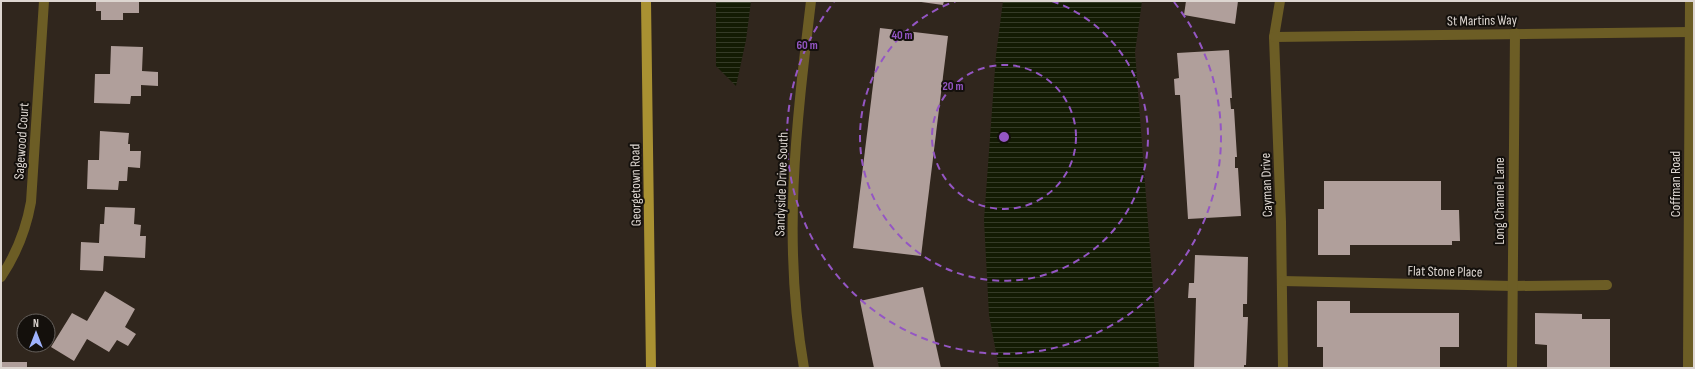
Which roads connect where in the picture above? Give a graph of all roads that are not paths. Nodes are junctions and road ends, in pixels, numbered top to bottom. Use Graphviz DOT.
graph roads {
  1 [pos="44,1"];
  2 [pos="646,1"];
  3 [pos="811,1"];
  4 [pos="1280,1"];
  5 [pos="1690,1"];
  6 [pos="1690,32"];
  7 [pos="1514,34"];
  8 [pos="1274,37"];
  9 [pos="1,277"];
  10 [pos="1282,281"];
  11 [pos="1607,285"];
  12 [pos="1513,286"];
  13 [pos="1691,354"];
  14 [pos="651,368"];
  15 [pos="804,368"];
  16 [pos="1283,368"];
  17 [pos="1512,368"];
  18 [pos="1688,368"];
  1 -- 9 [label="street, Sagewood Court"];
  2 -- 14 [label="main road, Georgetown Road"];
  3 -- 15 [label="street, Sandyside Drive South"];
  4 -- 8 [label="street, Cayman Drive"];
  5 -- 6 [label="street, Coffman Road"];
  6 -- 7 [label="street, St Martins Way"];
  6 -- 13 [label="street, Coffman Road"];
  7 -- 8 [label="street, St Martins Way"];
  7 -- 12 [label="street, Long Channel Lane"];
  8 -- 10 [label="street, Cayman Drive"];
  10 -- 12 [label="street, Flat Stone Place"];
  10 -- 16 [label="street, Cayman Drive"];
  11 -- 12 [label="street, Flat Stone Place"];
  12 -- 17 [label="street, Long Channel Lane"];
  13 -- 18 [label="street, Coffman Road"];
}
